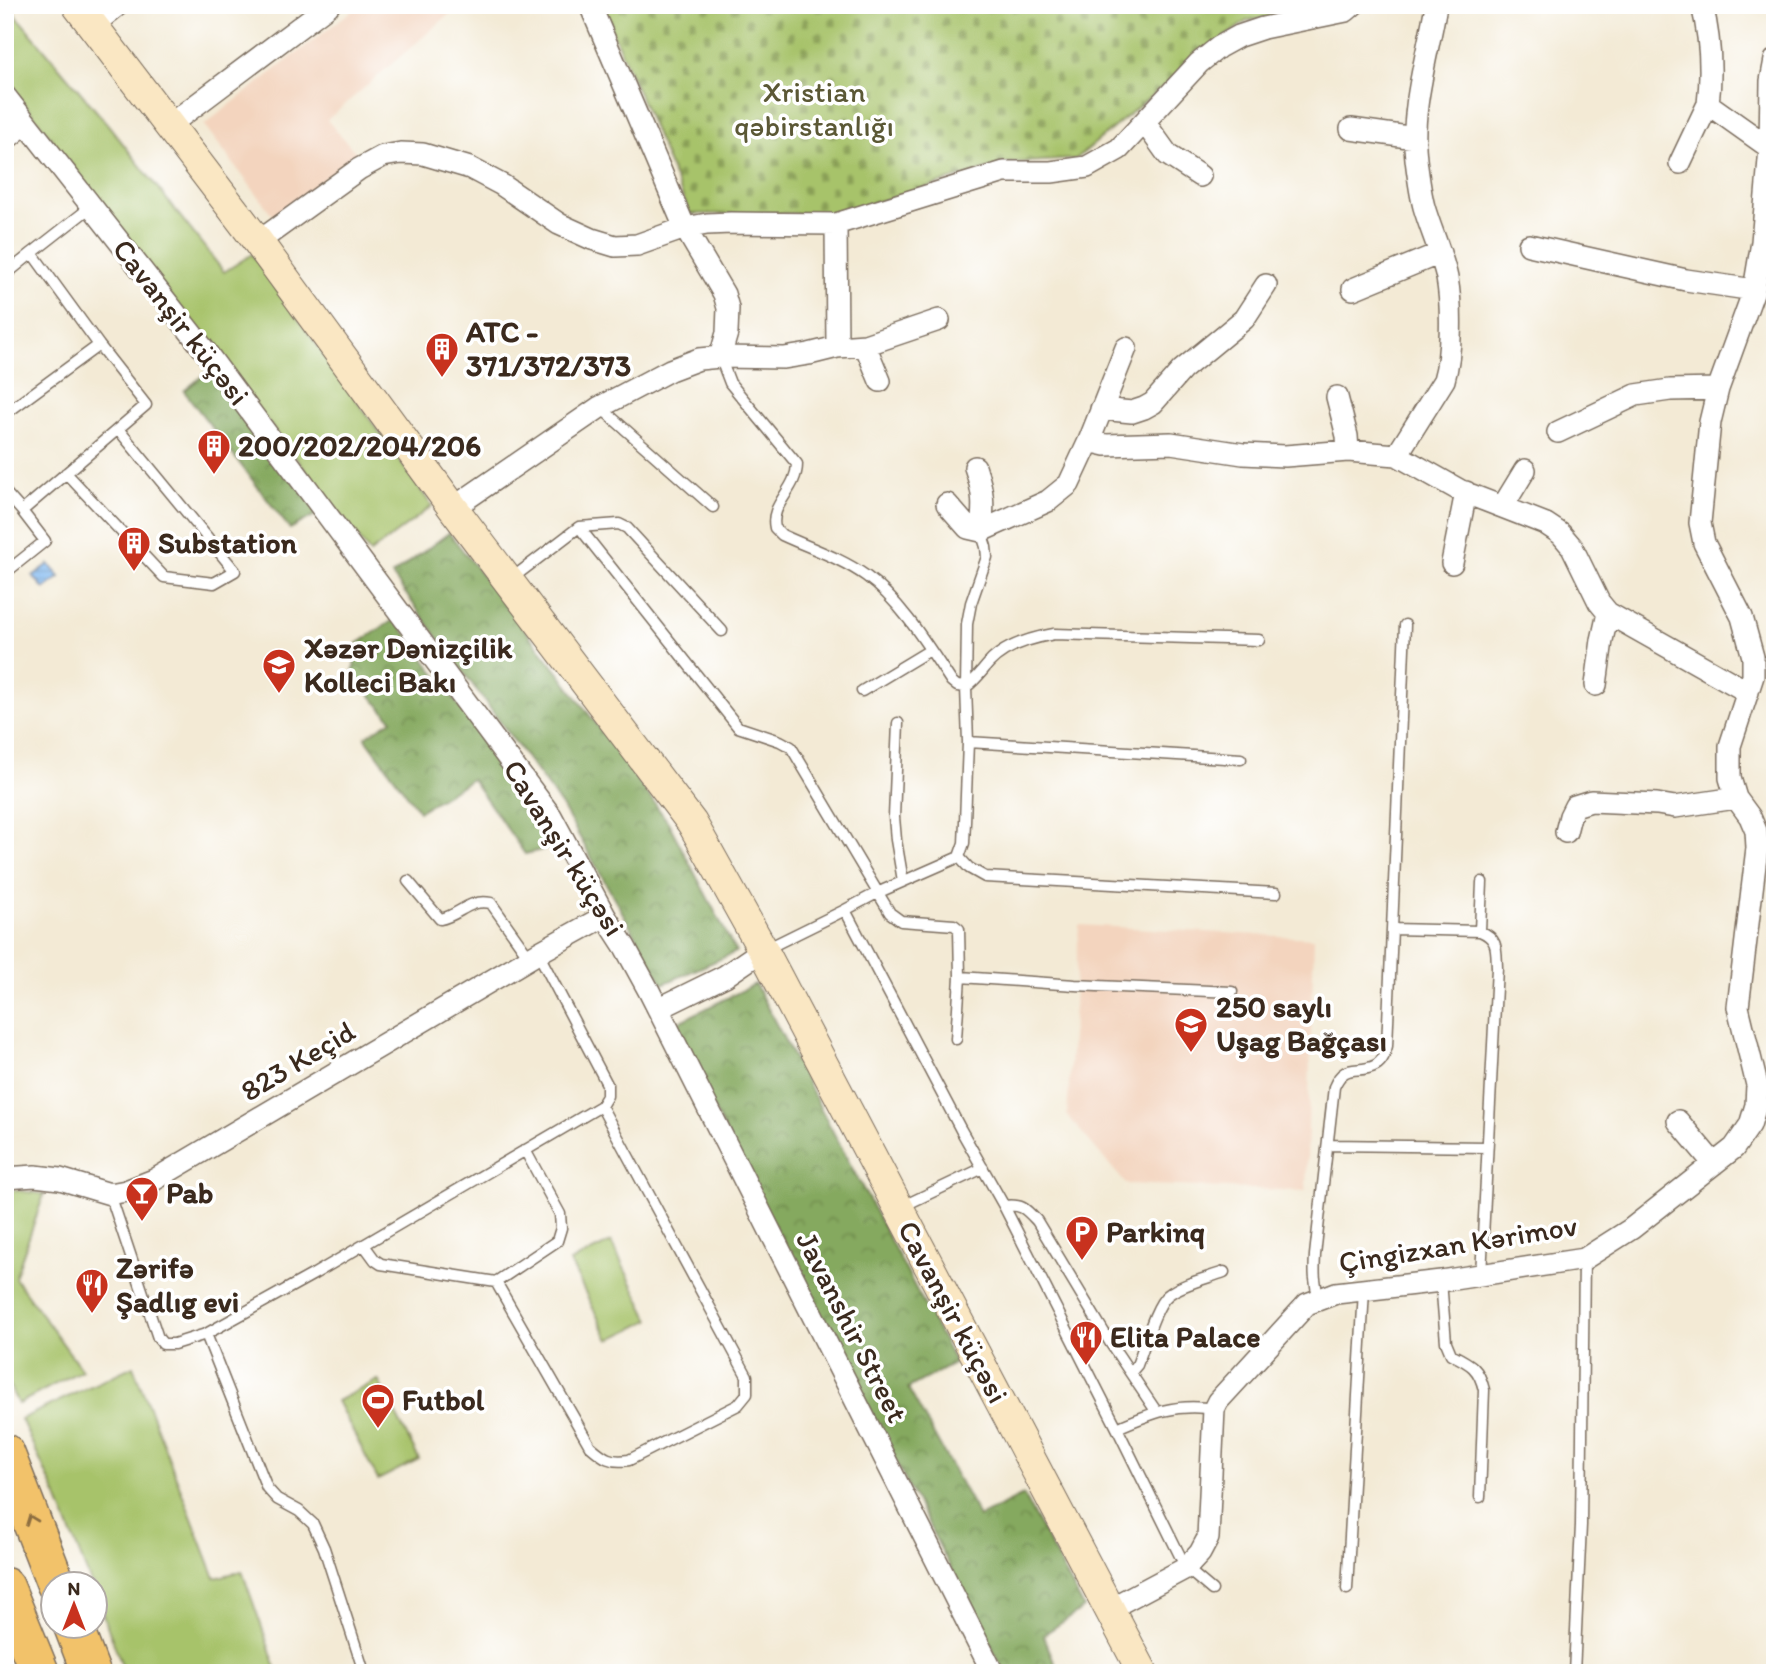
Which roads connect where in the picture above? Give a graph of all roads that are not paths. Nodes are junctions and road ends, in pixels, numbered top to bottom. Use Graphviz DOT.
graph roads {
  1 [pos="118,5"];
  2 [pos="329,5"];
  3 [pos="590,5"];
  4 [pos="1353,5"];
  5 [pos="1436,5"];
  6 [pos="1702,5"];
  7 [pos="85,15"];
  8 [pos="1775,60"];
  9 [pos="5,96"];
  10 [pos="1708,104"];
  11 [pos="26,123"];
  12 [pos="1145,123"];
  13 [pos="168,126"];
  14 [pos="1351,130"];
  15 [pos="1415,138"];
  16 [pos="5,140"];
  17 [pos="1770,148"];
  18 [pos="1680,163"];
  19 [pos="1200,176"];
  20 [pos="92,205"];
  21 [pos="836,225"];
  22 [pos="685,228"];
  23 [pos="258,243"];
  24 [pos="1529,245"];
  25 [pos="32,253"];
  26 [pos="1440,253"];
  27 [pos="5,275"];
  28 [pos="1266,285"];
  29 [pos="1353,289"];
  30 [pos="1754,290"];
  31 [pos="939,320"];
  32 [pos="99,345"];
  33 [pos="865,345"];
  34 [pos="837,347"];
  35 [pos="1126,348"];
  36 [pos="720,357"];
  37 [pos="880,381"];
  38 [pos="1718,389"];
  39 [pos="1337,397"];
  40 [pos="600,407"];
  41 [pos="1101,409"];
  42 [pos="5,414"];
  43 [pos="118,429"];
  44 [pos="1558,432"];
  45 [pos="1089,441"];
  46 [pos="1348,452"];
  47 [pos="1397,455"];
  48 [pos="975,467"];
  49 [pos="1525,470"];
  50 [pos="66,472"];
  51 [pos="5,492"];
  52 [pos="1466,492"];
  53 [pos="947,504"];
  54 [pos="1503,506"];
  55 [pos="713,507"];
  56 [pos="453,508"];
  57 [pos="22,511"];
  58 [pos="579,527"];
  59 [pos="981,531"];
  60 [pos="1452,563"];
  61 [pos="5,573"];
  62 [pos="509,580"];
  63 [pos="1608,613"];
  64 [pos="1405,625"];
  65 [pos="722,631"];
  66 [pos="1259,640"];
  67 [pos="930,650"];
  68 [pos="1596,685"];
  69 [pos="966,687"];
  70 [pos="862,691"];
  71 [pos="1748,692"];
  72 [pos="898,723"];
  73 [pos="968,742"];
  74 [pos="1241,759"];
  75 [pos="1736,798"];
  76 [pos="1566,832"];
  77 [pos="959,857"];
  78 [pos="408,881"];
  79 [pos="903,881"];
  80 [pos="1482,882"];
  81 [pos="877,892"];
  82 [pos="1276,894"];
  83 [pos="845,910"];
  84 [pos="605,916"];
  85 [pos="1392,929"];
  86 [pos="1480,931"];
  87 [pos="763,950"];
  88 [pos="534,955"];
  89 [pos="960,976"];
  90 [pos="1232,992"];
  91 [pos="658,1009"];
  92 [pos="956,1039"];
  93 [pos="601,1106"];
  94 [pos="1678,1121"];
  95 [pos="1329,1145"];
  96 [pos="1488,1147"];
  97 [pos="526,1150"];
  98 [pos="1714,1164"];
  99 [pos="982,1168"];
  100 [pos="5,1178"];
  101 [pos="110,1194"];
  102 [pos="1004,1206"];
  103 [pos="899,1208"];
  104 [pos="363,1245"];
  105 [pos="1584,1259"];
  106 [pos="1224,1272"];
  107 [pos="1481,1275"];
  108 [pos="1441,1281"];
  109 [pos="496,1282"];
  110 [pos="1364,1290"];
  111 [pos="1320,1298"];
  112 [pos="206,1334"];
  113 [pos="1131,1373"];
  114 [pos="1214,1409"];
  115 [pos="1156,1411"];
  116 [pos="1117,1428"];
  117 [pos="5,1453"];
  118 [pos="1480,1497"];
  119 [pos="1186,1568"];
  120 [pos="51,1570"];
  121 [pos="5,1587"];
  122 [pos="1347,1589"];
  123 [pos="1212,1590"];
  124 [pos="1109,1609"];
  125 [pos="78,1640"];
  126 [pos="40,1673"];
  127 [pos="91,1673"];
  128 [pos="367,1673"];
  129 [pos="993,1673"];
  130 [pos="1143,1673"];
  131 [pos="1574,1673"];
  1 -- 7 [label="street"];
  2 -- 13 [label="street"];
  3 -- 22 [label="street"];
  4 -- 12 [label="street"];
  5 -- 15 [label="street"];
  6 -- 10 [label="street"];
  7 -- 13 [label="street, Cavanşir küçəsi"];
  8 -- 17 [label="street, Çingizxan Kərimov"];
  9 -- 11 [label="street, Cavanşir küçəsi"];
  10 -- 17 [label="street"];
  10 -- 18 [label="street"];
  11 -- 16 [label="street"];
  11 -- 20 [label="street, Cavanşir küçəsi"];
  12 -- 19 [label="street"];
  12 -- 21 [label="street"];
  13 -- 23 [label="street, Cavanşir küçəsi"];
  14 -- 15 [label="street"];
  15 -- 26 [label="street"];
  17 -- 30 [label="street, Çingizxan Kərimov"];
  20 -- 25 [label="lane"];
  20 -- 84 [label="street, Cavanşir küçəsi"];
  21 -- 22 [label="street"];
  21 -- 34 [label="street"];
  22 -- 23 [label="street"];
  22 -- 36 [label="street"];
  23 -- 56 [label="street, Cavanşir küçəsi"];
  24 -- 30 [label="street"];
  25 -- 27 [label="lane"];
  25 -- 32 [label="lane"];
  26 -- 29 [label="street"];
  26 -- 47 [label="street"];
  28 -- 41 [label="street"];
  30 -- 38 [label="street, Çingizxan Kərimov"];
  31 -- 33 [label="street"];
  32 -- 42 [label="lane"];
  32 -- 43 [label="lane"];
  33 -- 34 [label="street"];
  33 -- 37 [label="street"];
  34 -- 36 [label="street"];
  35 -- 41 [label="street"];
  36 -- 40 [label="street"];
  36 -- 67 [label="lane"];
  38 -- 44 [label="street"];
  38 -- 71 [label="street, Çingizxan Kərimov"];
  39 -- 46 [label="street"];
  40 -- 55 [label="lane"];
  40 -- 56 [label="street"];
  41 -- 45 [label="street"];
  43 -- 50 [label="lane"];
  43 -- 50 [label="lane"];
  45 -- 46 [label="street"];
  45 -- 59 [label="street"];
  46 -- 47 [label="street"];
  47 -- 52 [label="street"];
  48 -- 59 [label="street"];
  49 -- 54 [label="street"];
  50 -- 57 [label="lane"];
  51 -- 57 [label="lane"];
  52 -- 54 [label="street"];
  52 -- 60 [label="street"];
  53 -- 59 [label="street"];
  54 -- 63 [label="street"];
  56 -- 62 [label="street, Cavanşir küçəsi"];
  57 -- 61 [label="lane"];
  58 -- 62 [label="lane"];
  58 -- 65 [label="lane"];
  58 -- 81 [label="lane"];
  59 -- 69 [label="lane"];
  62 -- 87 [label="street, Cavanşir küçəsi"];
  63 -- 68 [label="street"];
  63 -- 71 [label="street"];
  64 -- 85 [label="lane"];
  66 -- 69 [label="lane"];
  67 -- 69 [label="lane"];
  67 -- 70 [label="lane"];
  69 -- 73 [label="lane"];
  71 -- 75 [label="street, Çingizxan Kərimov"];
  72 -- 79 [label="lane"];
  73 -- 74 [label="lane"];
  73 -- 77 [label="lane"];
  75 -- 76 [label="street"];
  75 -- 98 [label="street, Çingizxan Kərimov"];
  77 -- 79 [label="lane"];
  77 -- 82 [label="lane"];
  78 -- 88 [label="lane"];
  79 -- 81 [label="lane"];
  80 -- 86 [label="lane"];
  81 -- 83 [label="lane"];
  81 -- 89 [label="lane"];
  83 -- 87 [label="lane"];
  83 -- 99 [label="lane"];
  84 -- 88 [label="street, 823 Keçid"];
  84 -- 91 [label="street, Cavanşir küçəsi"];
  85 -- 86 [label="lane"];
  85 -- 95 [label="lane"];
  86 -- 96 [label="lane"];
  87 -- 91 [label="street"];
  87 -- 103 [label="street, Cavanşir küçəsi"];
  88 -- 93 [label="lane"];
  88 -- 101 [label="street, 823 Keçid"];
  89 -- 90 [label="lane"];
  89 -- 92 [label="lane"];
  91 -- 129 [label="street, Javanshir Street"];
  93 -- 97 [label="lane"];
  93 -- 109 [label="lane"];
  94 -- 98 [label="street"];
  95 -- 96 [label="lane"];
  95 -- 111 [label="lane"];
  96 -- 107 [label="lane"];
  97 -- 104 [label="lane"];
  97 -- 109 [label="lane"];
  98 -- 105 [label="street, Çingizxan Kərimov"];
  99 -- 102 [label="lane"];
  99 -- 103 [label="lane"];
  100 -- 101 [label="street"];
  101 -- 112 [label="lane"];
  102 -- 113 [label="lane"];
  102 -- 116 [label="lane"];
  103 -- 124 [label="street, Cavanşir küçəsi"];
  104 -- 109 [label="lane"];
  104 -- 112 [label="lane"];
  105 -- 107 [label="street, Çingizxan Kərimov"];
  105 -- 131 [label="lane"];
  106 -- 113 [label="lane"];
  107 -- 108 [label="street, Çingizxan Kərimov"];
  108 -- 110 [label="street, Çingizxan Kərimov"];
  108 -- 118 [label="lane"];
  110 -- 111 [label="street, Çingizxan Kərimov"];
  110 -- 122 [label="lane"];
  111 -- 114 [label="street, Çingizxan Kərimov"];
  112 -- 128 [label="lane"];
  113 -- 115 [label="lane"];
  114 -- 115 [label="lane"];
  114 -- 119 [label="street"];
  115 -- 116 [label="lane"];
  116 -- 119 [label="lane"];
  120 -- 117 [label="highway, one-way"];
  119 -- 123 [label="lane"];
  119 -- 124 [label="street"];
  121 -- 126 [label="highway"];
  124 -- 130 [label="street, Cavanşir küçəsi"];
  125 -- 127 [label="highway"];
}
